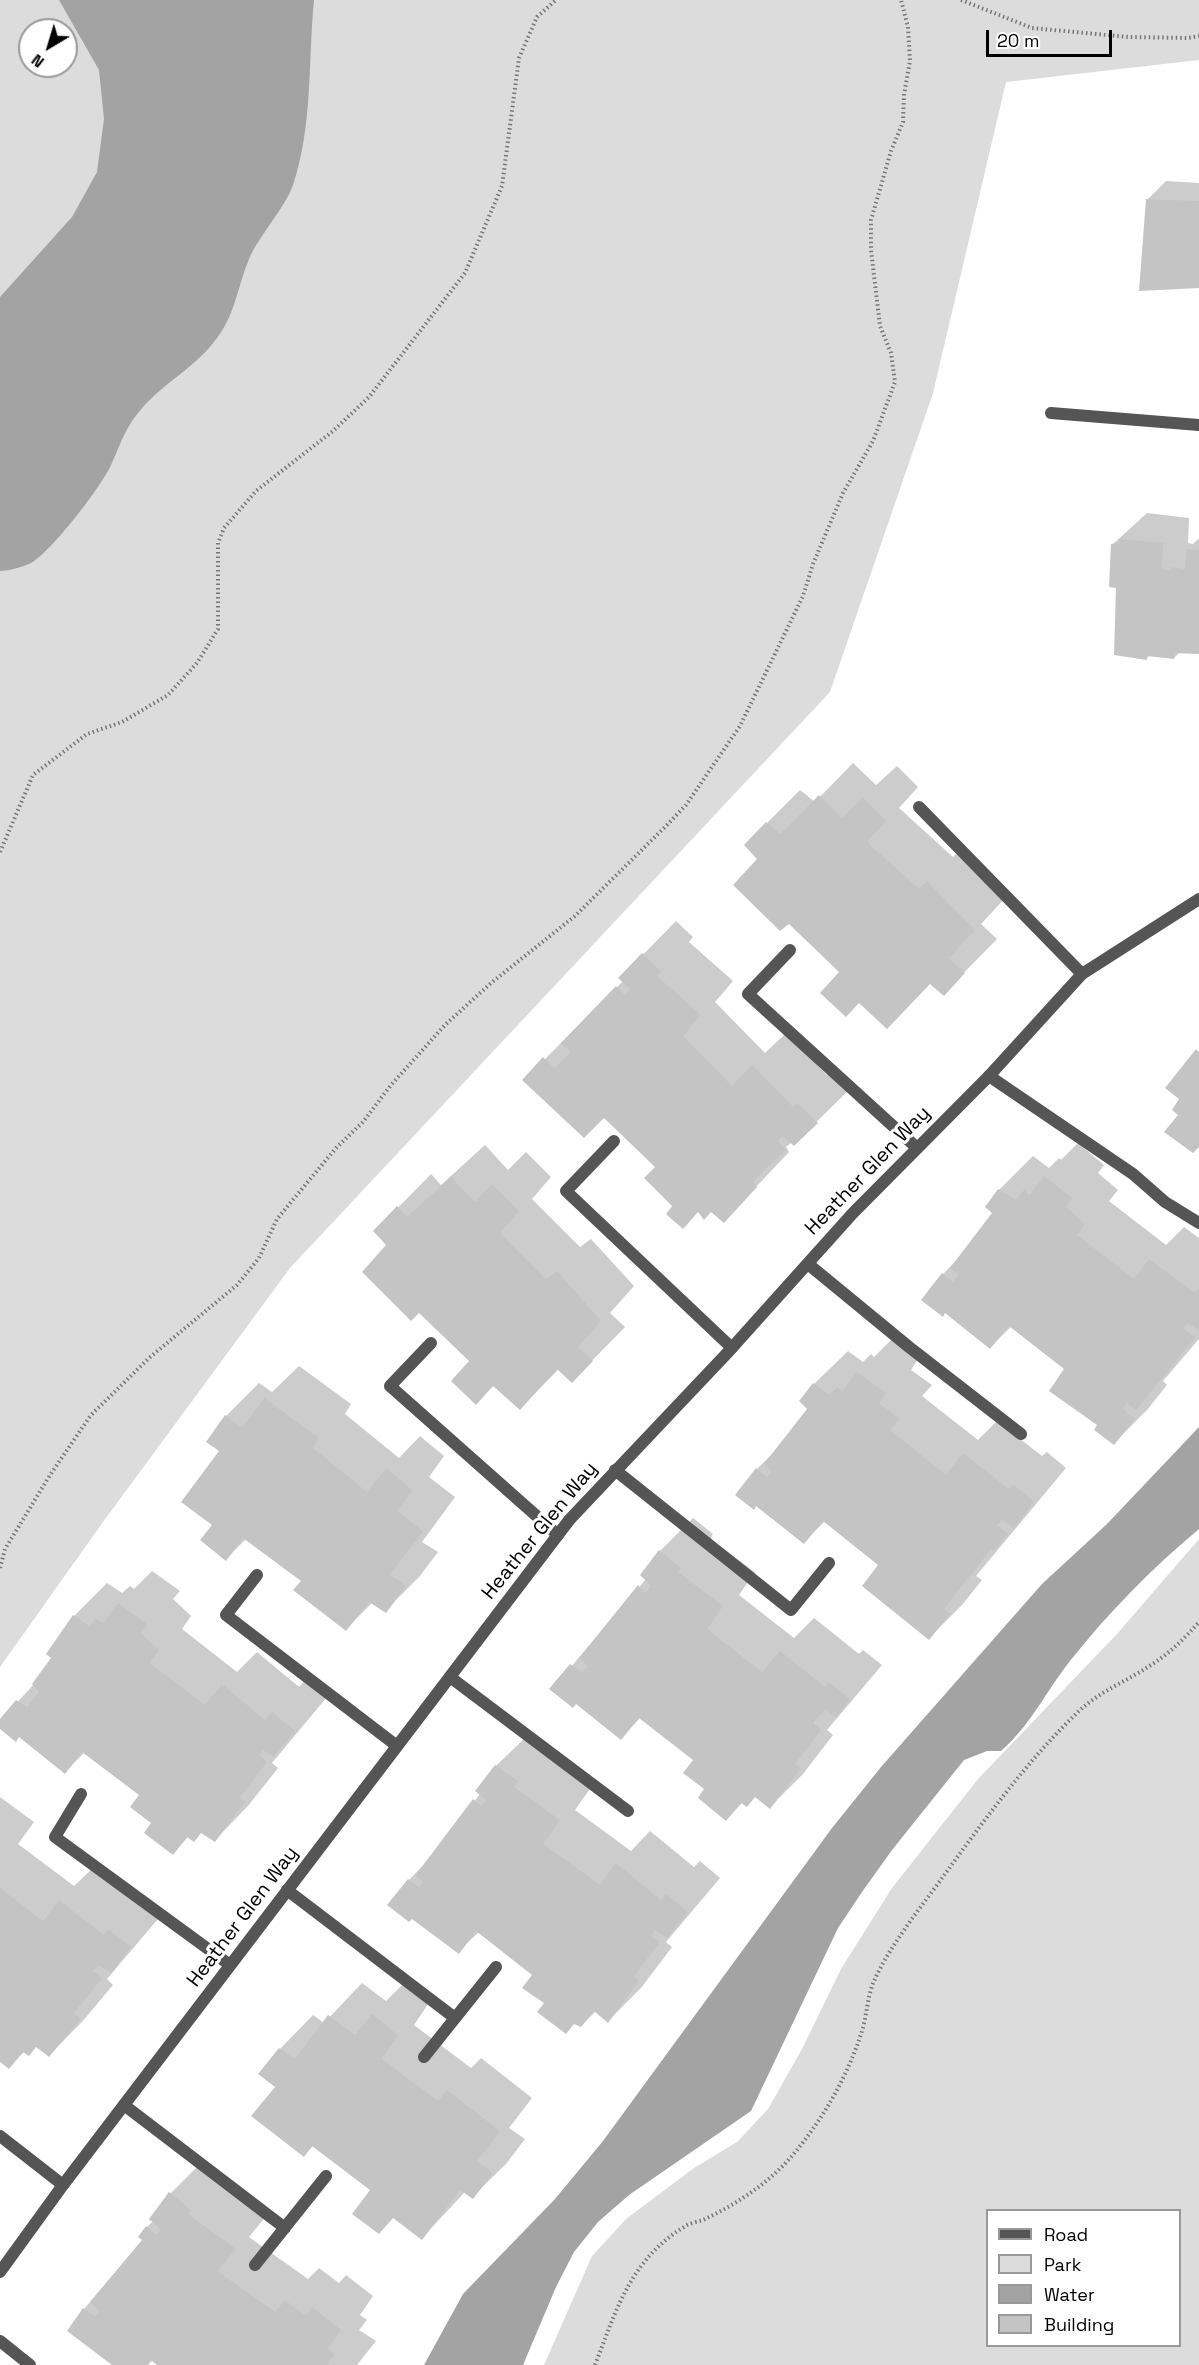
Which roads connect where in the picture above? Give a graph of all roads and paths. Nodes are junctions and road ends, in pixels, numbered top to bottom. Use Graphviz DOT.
graph roads {
  1 [pos="556,0"];
  2 [pos="901,0"];
  3 [pos="961,0"];
  4 [pos="1199,36"];
  5 [pos="1051,413"];
  6 [pos="1199,425"];
  7 [pos="919,807"];
  8 [pos="0,852"];
  9 [pos="1199,899"];
  10 [pos="790,950"];
  11 [pos="1082,974"];
  12 [pos="989,1076"];
  13 [pos="614,1142"];
  14 [pos="916,1147"];
  15 [pos="1199,1223"];
  16 [pos="808,1264"];
  17 [pos="431,1343"];
  18 [pos="732,1348"];
  19 [pos="1021,1434"];
  20 [pos="615,1470"];
  21 [pos="558,1534"];
  22 [pos="829,1563"];
  23 [pos="0,1568"];
  24 [pos="257,1575"];
  25 [pos="1199,1622"];
  26 [pos="450,1677"];
  27 [pos="397,1746"];
  28 [pos="81,1794"];
  29 [pos="628,1810"];
  30 [pos="287,1890"];
  31 [pos="230,1965"];
  32 [pos="496,1967"];
  33 [pos="455,2018"];
  34 [pos="424,2057"];
  35 [pos="124,2105"];
  36 [pos="0,2136"];
  37 [pos="326,2176"];
  38 [pos="63,2185"];
  39 [pos="285,2228"];
  40 [pos="255,2265"];
  41 [pos="0,2272"];
  42 [pos="0,2341"];
  43 [pos="30,2365"];
  44 [pos="595,2365"];
  1 -- 8 [label="path"];
  2 -- 23 [label="path"];
  3 -- 4 [label="path"];
  5 -- 6 [label="street"];
  7 -- 11 [label="street"];
  9 -- 11 [label="street, Heather Glen Way"];
  10 -- 14 [label="street"];
  11 -- 12 [label="street, Heather Glen Way"];
  12 -- 14 [label="street, Heather Glen Way"];
  12 -- 15 [label="street"];
  13 -- 18 [label="street"];
  14 -- 16 [label="street, Heather Glen Way"];
  16 -- 18 [label="street, Heather Glen Way"];
  16 -- 19 [label="street"];
  17 -- 21 [label="street"];
  18 -- 20 [label="street, Heather Glen Way"];
  20 -- 21 [label="street, Heather Glen Way"];
  20 -- 22 [label="street"];
  21 -- 26 [label="street, Heather Glen Way"];
  24 -- 27 [label="street"];
  25 -- 44 [label="path"];
  26 -- 27 [label="street, Heather Glen Way"];
  26 -- 29 [label="street"];
  27 -- 30 [label="street, Heather Glen Way"];
  28 -- 31 [label="street"];
  30 -- 31 [label="street, Heather Glen Way"];
  30 -- 33 [label="street"];
  31 -- 35 [label="street, Heather Glen Way"];
  32 -- 33 [label="street"];
  33 -- 34 [label="street"];
  35 -- 38 [label="street, Heather Glen Way"];
  35 -- 39 [label="street"];
  36 -- 38 [label="street"];
  37 -- 39 [label="street"];
  38 -- 41 [label="street, Heather Glen Way"];
  39 -- 40 [label="street"];
  42 -- 43 [label="street"];
}
